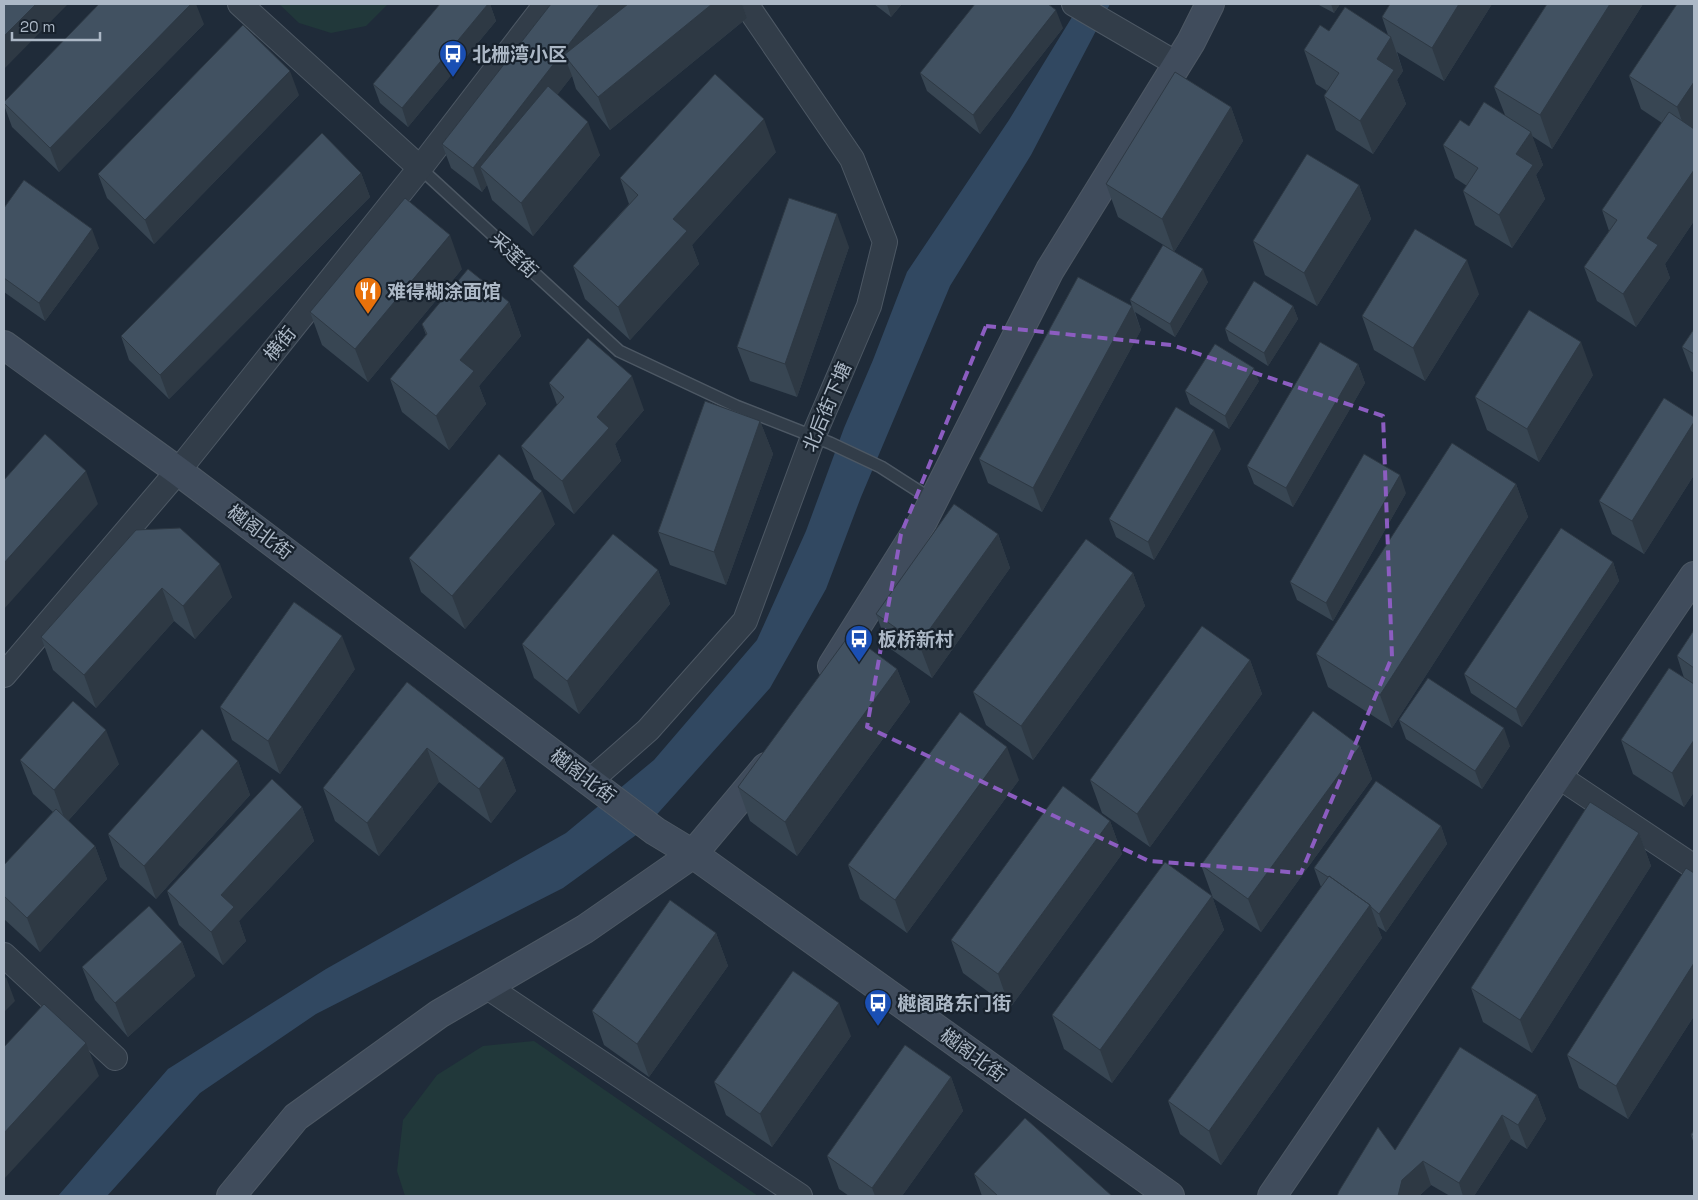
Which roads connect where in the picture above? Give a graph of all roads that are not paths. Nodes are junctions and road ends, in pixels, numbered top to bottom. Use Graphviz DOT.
graph roads {
  1 [pos="240,4"];
  2 [pos="546,4"];
  3 [pos="746,4"];
  4 [pos="1074,4"];
  5 [pos="1210,4"];
  6 [pos="1177,64"];
  7 [pos="420,168"];
  8 [pos="4,345"];
  9 [pos="822,440"];
  10 [pos="178,471"];
  11 [pos="934,501"];
  12 [pos="1694,576"];
  13 [pos="4,675"];
  14 [pos="822,683"];
  15 [pos="780,749"];
  16 [pos="1558,776"];
  17 [pos="590,781"];
  18 [pos="693,854"];
  19 [pos="1694,867"];
  20 [pos="4,954"];
  21 [pos="486,986"];
  22 [pos="115,1058"];
  23 [pos="232,1196"];
  24 [pos="800,1196"];
  25 [pos="1170,1196"];
  26 [pos="1272,1196"];
  1 -- 7 [label="street, 采莲街"];
  2 -- 7 [label="street, 横街"];
  3 -- 9 [label="street, 北后街下塘"];
  4 -- 6 [label="street"];
  5 -- 6 [label="street"];
  6 -- 11 [label="street"];
  7 -- 9 [label="lane, 采莲街"];
  7 -- 10 [label="street, 横街"];
  8 -- 10 [label="street, 樾阁北街"];
  9 -- 11 [label="lane, 采莲街"];
  9 -- 17 [label="street, 北后街下塘"];
  10 -- 13 [label="street, 横街"];
  10 -- 17 [label="street, 樾阁北街"];
  11 -- 14 [label="street"];
  12 -- 16 [label="street"];
  15 -- 18 [label="street"];
  16 -- 19 [label="street"];
  16 -- 26 [label="street"];
  17 -- 18 [label="street, 樾阁北街"];
  18 -- 21 [label="street"];
  18 -- 25 [label="street, 樾阁北街"];
  20 -- 22 [label="street"];
  21 -- 23 [label="street"];
  21 -- 24 [label="street"];
}
